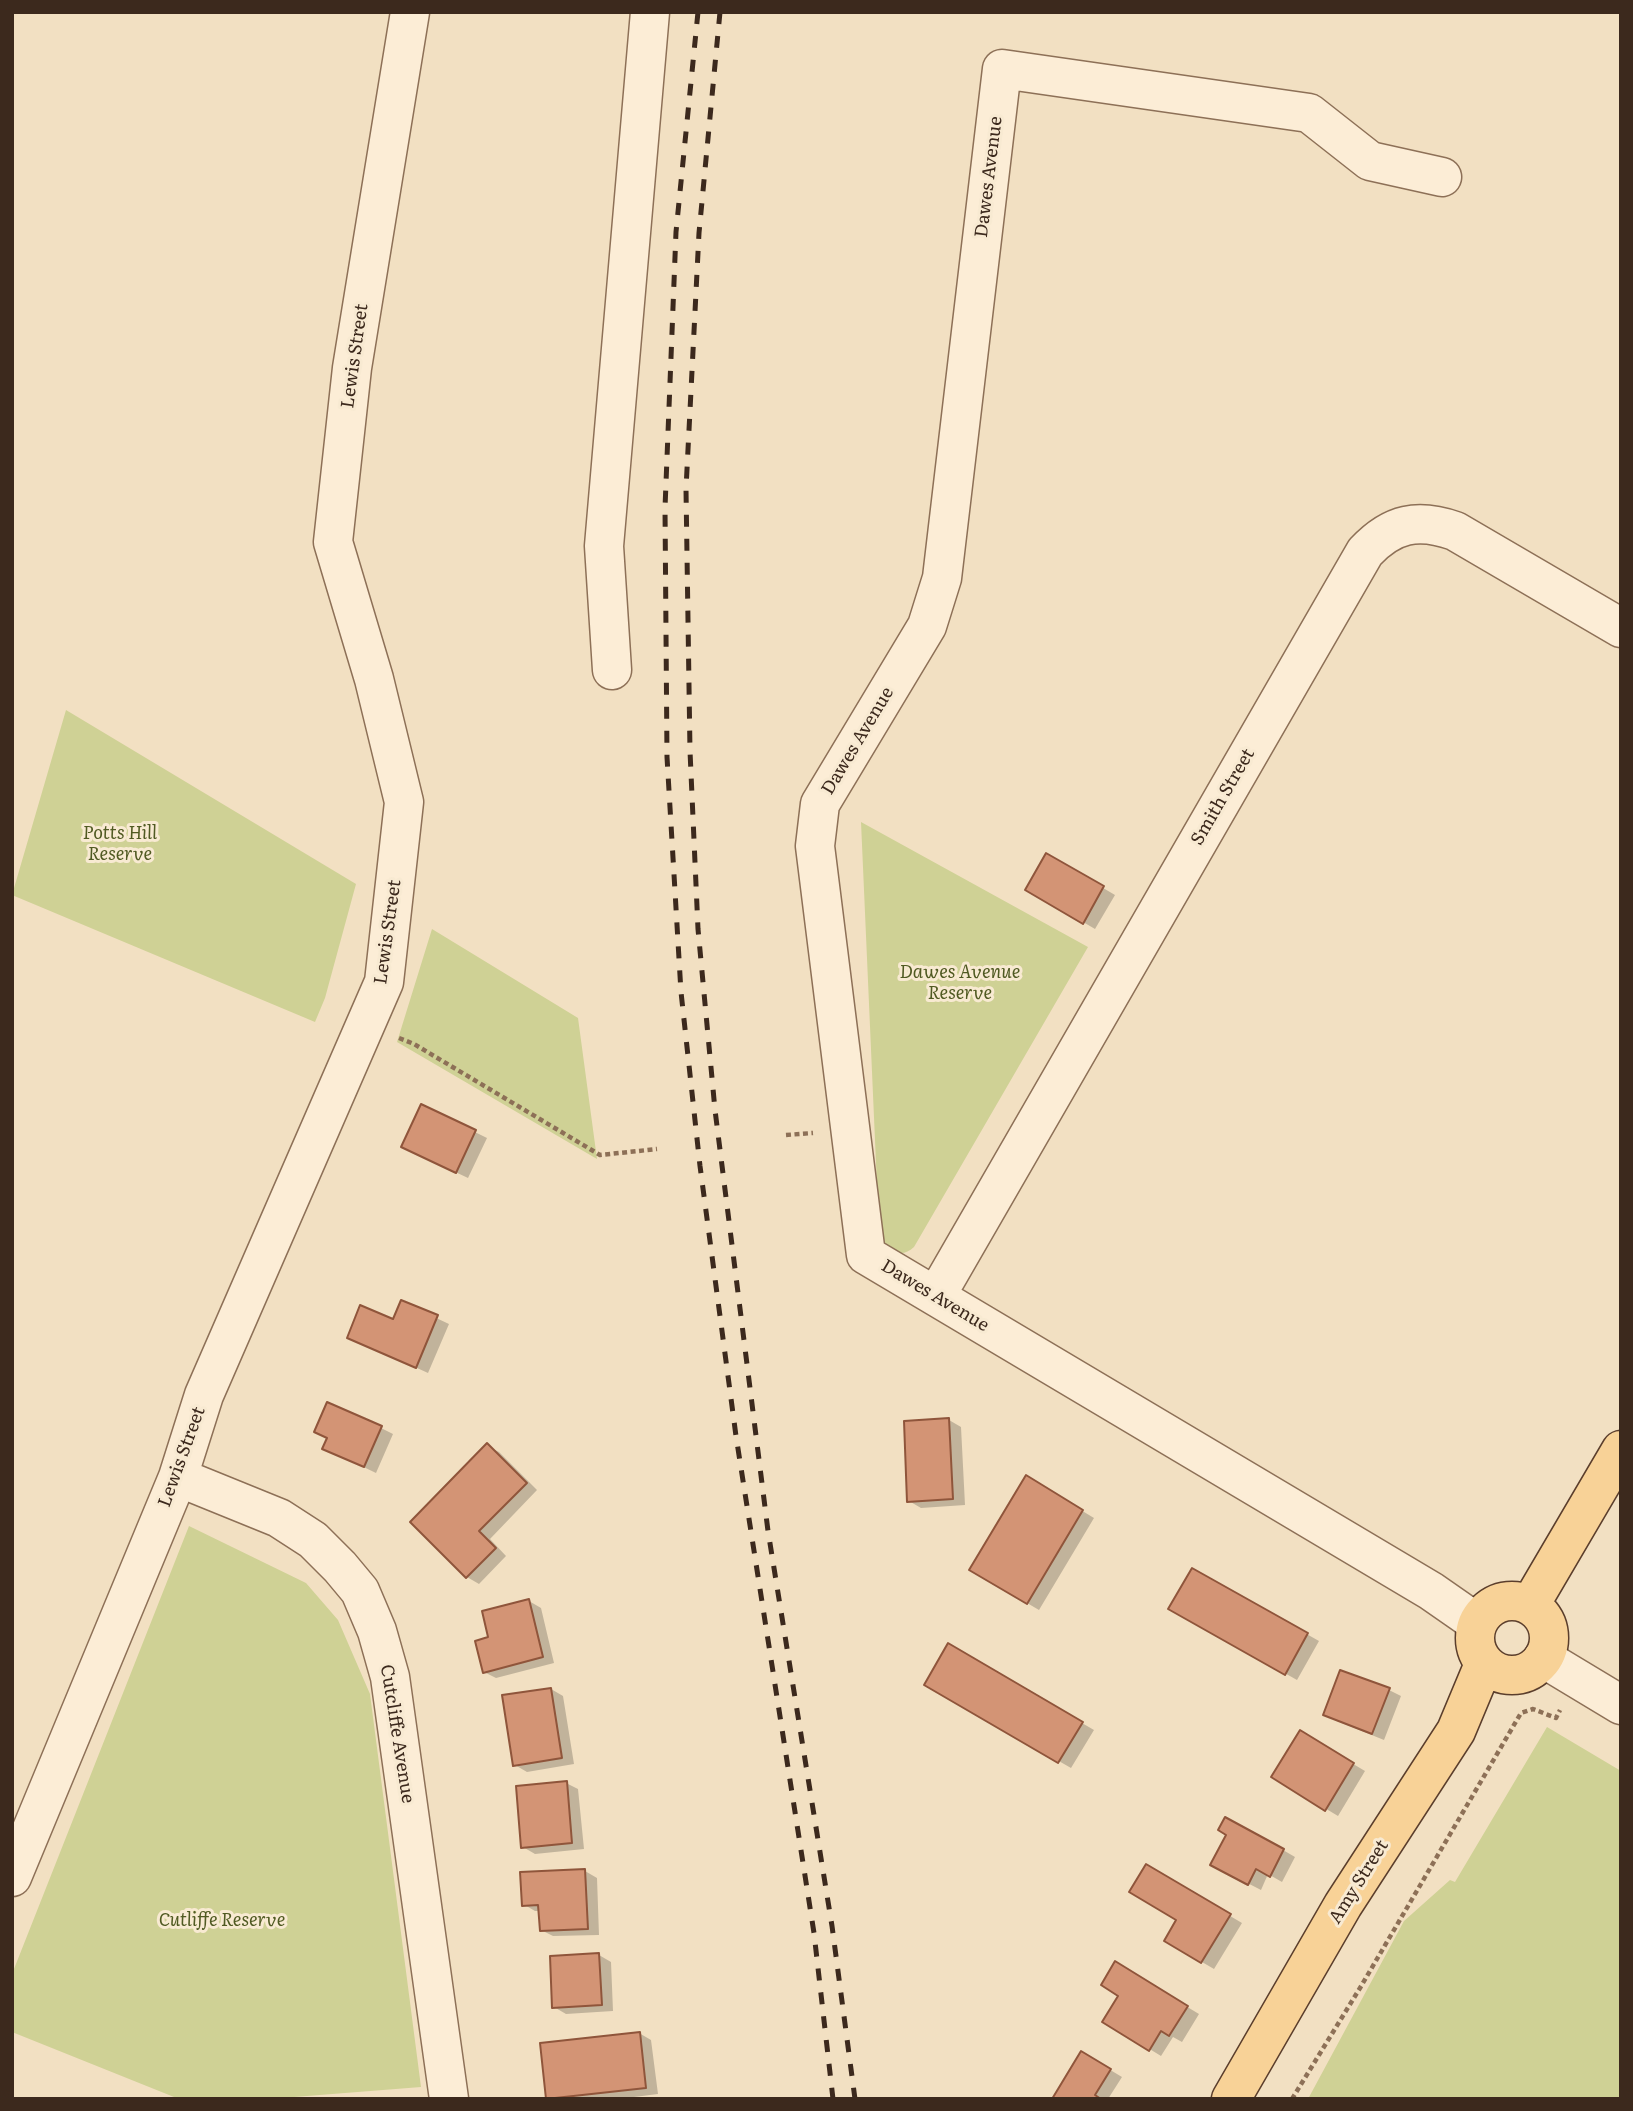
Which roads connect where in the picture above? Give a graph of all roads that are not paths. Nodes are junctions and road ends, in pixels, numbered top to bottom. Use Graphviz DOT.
graph roads {
  1 [pos="410,12"];
  2 [pos="650,12"];
  3 [pos="1442,177"];
  4 [pos="1621,628"];
  5 [pos="612,670"];
  6 [pos="936,1296"];
  7 [pos="1621,1450"];
  8 [pos="178,1477"];
  9 [pos="1530,1605"];
  10 [pos="1477,1623"];
  11 [pos="1544,1658"];
  12 [pos="1484,1664"];
  13 [pos="1621,1705"];
  14 [pos="12,1877"];
  15 [pos="449,2099"];
  16 [pos="1231,2099"];
  1 -- 8 [label="street, Lewis Street"];
  2 -- 5 [label="street"];
  3 -- 6 [label="street, Dawes Avenue"];
  4 -- 6 [label="street, Smith Street"];
  6 -- 10 [label="street, Dawes Avenue"];
  7 -- 9 [label="main road"];
  8 -- 14 [label="street, Lewis Street"];
  8 -- 15 [label="street, Cutcliffe Avenue"];
  9 -- 10 [label="main road"];
  9 -- 11 [label="main road"];
  10 -- 12 [label="main road"];
  11 -- 12 [label="main road"];
  11 -- 13 [label="street"];
  12 -- 16 [label="main road, Amy Street"];
}
